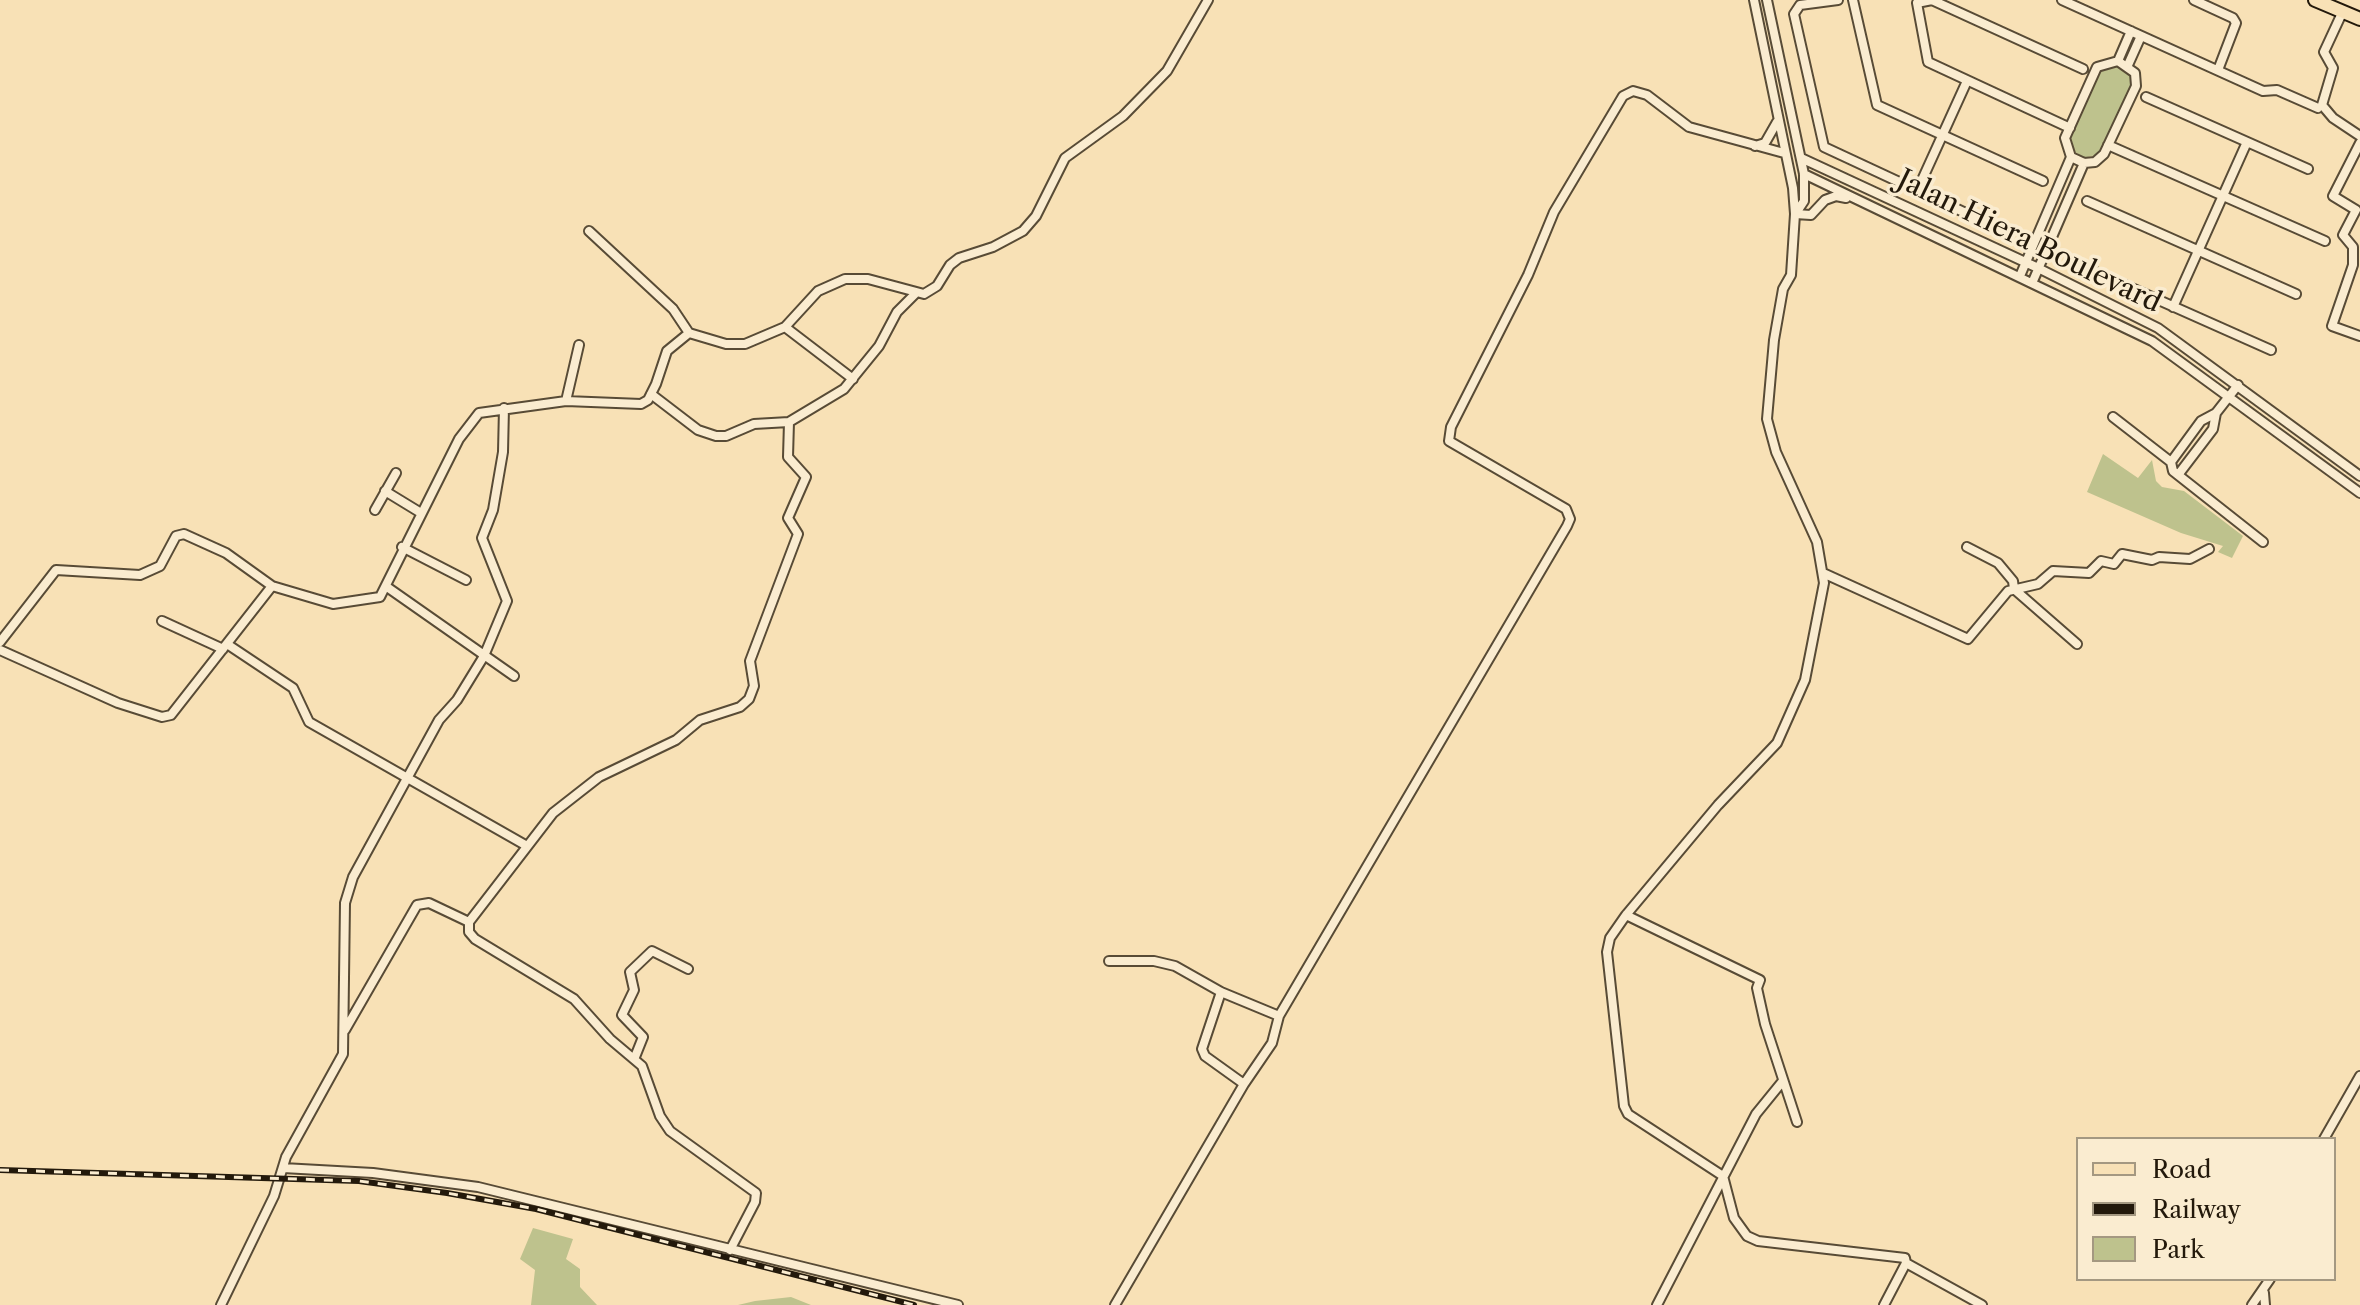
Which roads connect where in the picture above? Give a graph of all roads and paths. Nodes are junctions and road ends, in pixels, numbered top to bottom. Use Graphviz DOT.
graph roads {
  1 [pos="1208,0"];
  2 [pos="1757,0"];
  3 [pos="1838,0"];
  4 [pos="1853,0"];
  5 [pos="2062,0"];
  6 [pos="2194,0"];
  7 [pos="2315,0"];
  8 [pos="2343,11"];
  9 [pos="2360,19"];
  10 [pos="2131,31"];
  11 [pos="2141,36"];
  12 [pos="2123,63"];
  13 [pos="2083,69"];
  14 [pos="2218,70"];
  15 [pos="1967,81"];
  16 [pos="2146,97"];
  17 [pos="2318,108"];
  18 [pos="1778,120"];
  19 [pos="2070,128"];
  20 [pos="1942,135"];
  21 [pos="2360,136"];
  22 [pos="2247,142"];
  23 [pos="2360,143"];
  24 [pos="2108,145"];
  25 [pos="1755,147"];
  26 [pos="2071,157"];
  27 [pos="1786,158"];
  28 [pos="1801,158"];
  29 [pos="2084,163"];
  30 [pos="2308,169"];
  31 [pos="1804,174"];
  32 [pos="1791,177"];
  33 [pos="2043,181"];
  34 [pos="1917,191"];
  35 [pos="2223,196"];
  36 [pos="1861,201"];
  37 [pos="2087,201"];
  38 [pos="1795,214"];
  39 [pos="2045,218"];
  40 [pos="2058,223"];
  41 [pos="2000,229"];
  42 [pos="589,231"];
  43 [pos="2325,241"];
  44 [pos="2198,251"];
  45 [pos="2026,262"];
  46 [pos="2080,265"];
  47 [pos="2038,268"];
  48 [pos="2020,276"];
  49 [pos="2033,281"];
  50 [pos="915,294"];
  51 [pos="2296,294"];
  52 [pos="2173,307"];
  53 [pos="785,327"];
  54 [pos="689,333"];
  55 [pos="2360,336"];
  56 [pos="579,345"];
  57 [pos="2271,350"];
  58 [pos="853,379"];
  59 [pos="2238,385"];
  60 [pos="651,394"];
  61 [pos="2229,397"];
  62 [pos="566,401"];
  63 [pos="504,408"];
  64 [pos="2216,413"];
  65 [pos="2113,417"];
  66 [pos="789,422"];
  67 [pos="2171,462"];
  68 [pos="396,473"];
  69 [pos="2178,475"];
  70 [pos="2360,476"];
  71 [pos="385,491"];
  72 [pos="2360,493"];
  73 [pos="375,510"];
  74 [pos="421,513"];
  75 [pos="2263,542"];
  76 [pos="402,547"];
  77 [pos="1967,547"];
  78 [pos="2209,549"];
  79 [pos="1823,573"];
  80 [pos="466,580"];
  81 [pos="272,586"];
  82 [pos="387,587"];
  83 [pos="2014,589"];
  84 [pos="162,621"];
  85 [pos="0,642"];
  86 [pos="2077,644"];
  87 [pos="225,647"];
  88 [pos="0,650"];
  89 [pos="484,656"];
  90 [pos="514,676"];
  91 [pos="408,777"];
  92 [pos="527,846"];
  93 [pos="1626,915"];
  94 [pos="469,922"];
  95 [pos="1109,961"];
  96 [pos="688,969"];
  97 [pos="1221,992"];
  98 [pos="1279,1016"];
  99 [pos="344,1030"];
  100 [pos="635,1057"];
  101 [pos="2360,1076"];
  102 [pos="1782,1082"];
  103 [pos="1244,1084"];
  104 [pos="1797,1122"];
  105 [pos="2325,1137"];
  106 [pos="283,1168"];
  107 [pos="1723,1176"];
  108 [pos="730,1250"];
  109 [pos="1906,1263"];
  110 [pos="2269,1281"];
  111 [pos="2264,1293"];
  112 [pos="221,1305"];
  113 [pos="958,1305"];
  114 [pos="1115,1305"];
  115 [pos="1657,1305"];
  116 [pos="1884,1305"];
  117 [pos="1982,1305"];
  118 [pos="2252,1305"];
  119 [pos="2265,1305"];
  1 -- 50 [label="street"];
  2 -- 18 [label="street"];
  2 -- 28 [label="street"];
  3 -- 34 [label="street"];
  4 -- 20 [label="street"];
  5 -- 10 [label="street"];
  6 -- 14 [label="street"];
  7 -- 8 [label="main road"];
  8 -- 9 [label="main road"];
  8 -- 21 [label="street"];
  10 -- 11 [label="street"];
  10 -- 12 [label="street"];
  11 -- 12 [label="street"];
  11 -- 14 [label="street"];
  12 -- 19 [label="street"];
  12 -- 24 [label="street"];
  13 -- 15 [label="street"];
  14 -- 17 [label="street"];
  15 -- 19 [label="street"];
  15 -- 20 [label="street"];
  16 -- 22 [label="street"];
  18 -- 25 [label="street"];
  18 -- 27 [label="street"];
  19 -- 26 [label="street"];
  20 -- 33 [label="street"];
  20 -- 34 [label="street"];
  22 -- 30 [label="street"];
  22 -- 35 [label="street"];
  23 -- 55 [label="street"];
  24 -- 29 [label="street"];
  24 -- 35 [label="street"];
  25 -- 27 [label="street"];
  25 -- 98 [label="street"];
  26 -- 29 [label="street"];
  26 -- 39 [label="street"];
  27 -- 28 [label="street"];
  27 -- 32 [label="street"];
  28 -- 31 [label="street"];
  28 -- 45 [label="street, Jalan Hiera Boulevard"];
  29 -- 40 [label="street"];
  31 -- 32 [label="street"];
  31 -- 36 [label="street, Jalan Hiera Boulevard"];
  31 -- 38 [label="street"];
  32 -- 38 [label="street"];
  34 -- 41 [label="street"];
  35 -- 43 [label="street"];
  35 -- 44 [label="street"];
  36 -- 38 [label="street"];
  36 -- 48 [label="street, Jalan Hiera Boulevard"];
  37 -- 44 [label="street"];
  38 -- 79 [label="street"];
  39 -- 40 [label="street"];
  39 -- 45 [label="street"];
  40 -- 47 [label="street"];
  42 -- 54 [label="street"];
  44 -- 51 [label="street"];
  44 -- 52 [label="street"];
  45 -- 47 [label="street, Jalan Hiera Boulevard"];
  45 -- 48 [label="street"];
  46 -- 52 [label="street"];
  47 -- 49 [label="street"];
  47 -- 59 [label="street, Jalan Hiera Boulevard"];
  48 -- 49 [label="street, Jalan Hiera Boulevard"];
  49 -- 61 [label="street, Jalan Hiera Boulevard"];
  50 -- 53 [label="street"];
  50 -- 58 [label="street"];
  52 -- 57 [label="street"];
  53 -- 54 [label="street"];
  53 -- 58 [label="street"];
  54 -- 60 [label="street"];
  56 -- 62 [label="street"];
  58 -- 66 [label="street"];
  59 -- 61 [label="street"];
  59 -- 70 [label="street, Jalan Hiera Boulevard"];
  60 -- 62 [label="street"];
  60 -- 66 [label="street"];
  61 -- 64 [label="street"];
  61 -- 72 [label="street, Jalan Hiera Boulevard"];
  62 -- 63 [label="street"];
  63 -- 74 [label="street"];
  63 -- 89 [label="street"];
  64 -- 67 [label="street"];
  64 -- 69 [label="street"];
  65 -- 67 [label="street"];
  66 -- 92 [label="street"];
  67 -- 69 [label="street"];
  68 -- 71 [label="street"];
  69 -- 75 [label="street"];
  71 -- 73 [label="street"];
  71 -- 74 [label="street"];
  74 -- 76 [label="street"];
  76 -- 80 [label="street"];
  76 -- 82 [label="street"];
  77 -- 83 [label="street"];
  78 -- 83 [label="street"];
  79 -- 83 [label="street"];
  79 -- 93 [label="street"];
  81 -- 82 [label="street"];
  81 -- 85 [label="street"];
  81 -- 87 [label="street"];
  82 -- 89 [label="street"];
  83 -- 86 [label="street"];
  84 -- 87 [label="street"];
  87 -- 88 [label="street"];
  87 -- 91 [label="street"];
  89 -- 90 [label="street"];
  89 -- 91 [label="street"];
  91 -- 92 [label="street"];
  91 -- 99 [label="street"];
  92 -- 94 [label="street"];
  93 -- 102 [label="street"];
  93 -- 107 [label="street"];
  94 -- 99 [label="street"];
  94 -- 100 [label="street"];
  95 -- 97 [label="street"];
  96 -- 100 [label="street"];
  97 -- 98 [label="street"];
  97 -- 103 [label="street"];
  98 -- 103 [label="street"];
  99 -- 106 [label="street"];
  100 -- 108 [label="street"];
  101 -- 105 [label="street"];
  102 -- 104 [label="street"];
  102 -- 107 [label="street"];
  103 -- 114 [label="street"];
  106 -- 108 [label="street"];
  106 -- 112 [label="street"];
  107 -- 109 [label="street"];
  107 -- 115 [label="street"];
  108 -- 113 [label="street"];
  109 -- 116 [label="street"];
  109 -- 117 [label="street"];
  110 -- 111 [label="street"];
  111 -- 118 [label="street"];
  111 -- 119 [label="street"];
}
